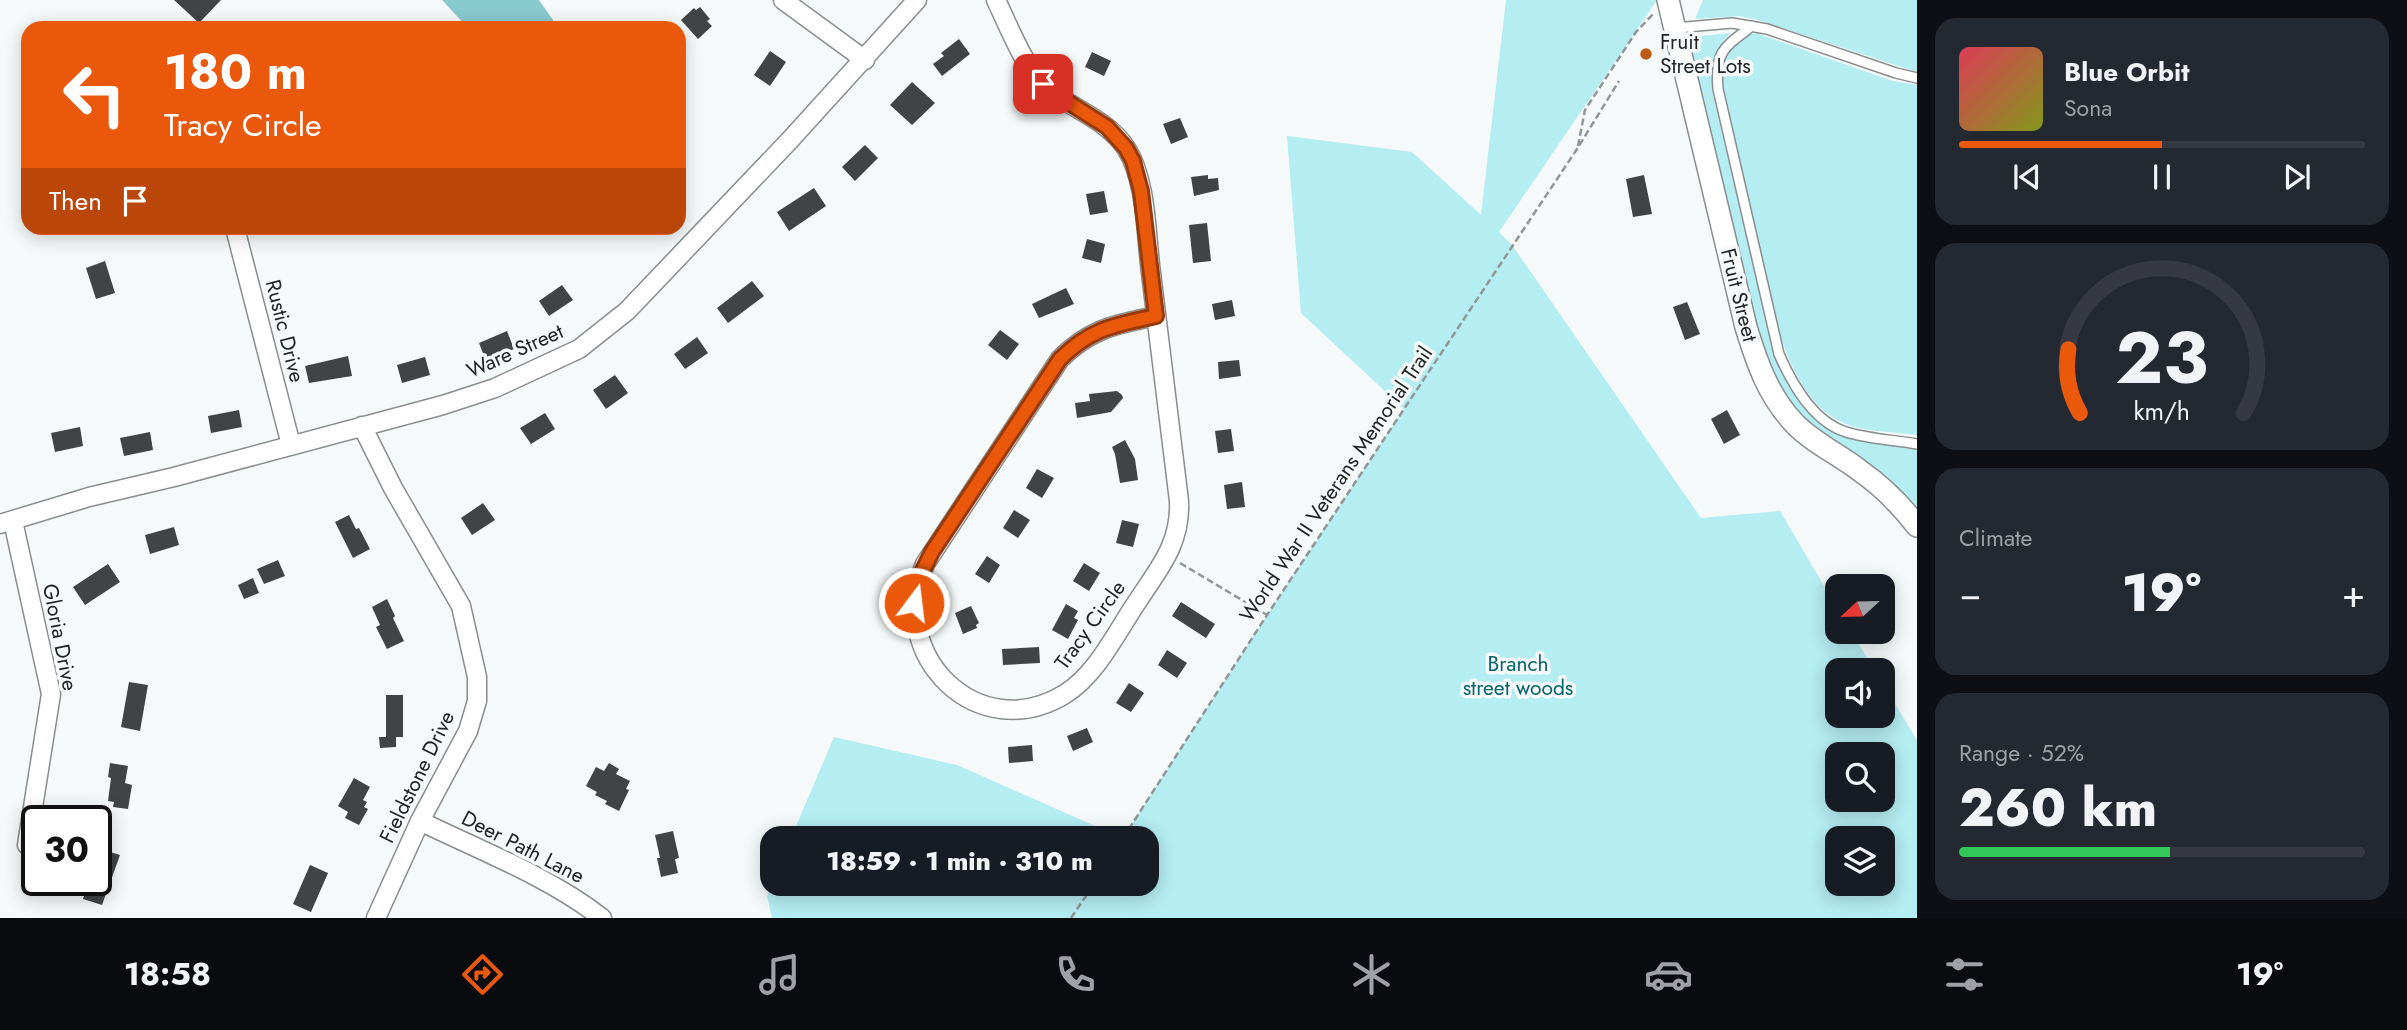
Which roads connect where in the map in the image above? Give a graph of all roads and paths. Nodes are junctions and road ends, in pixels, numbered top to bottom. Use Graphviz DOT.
graph roads {
  1 [pos="782,0"];
  2 [pos="917,0"];
  3 [pos="996,0"];
  4 [pos="1669,3"];
  5 [pos="1752,26"];
  6 [pos="1675,28"];
  7 [pos="865,60"];
  8 [pos="1917,78"];
  9 [pos="1619,81"];
  10 [pos="1577,149"];
  11 [pos="237,235"];
  12 [pos="1156,316"];
  13 [pos="362,426"];
  14 [pos="1917,444"];
  15 [pos="291,445"];
  16 [pos="6,523"];
  17 [pos="1917,526"];
  18 [pos="1167,555"];
  19 [pos="1267,615"];
  20 [pos="33,805"];
  21 [pos="420,821"];
  22 [pos="1131,826"];
  23 [pos="1086,896"];
  24 [pos="376,918"];
  25 [pos="602,918"];
  26 [pos="1071,918"];
  1 -- 7 [label="street"];
  2 -- 7 [label="street, Ware Street"];
  3 -- 12 [label="street, Tracy Circle"];
  4 -- 6 [label="street, Fruit Street"];
  4 -- 10 [label="path, World War II Veterans Memorial Trail"];
  5 -- 6 [label="lane"];
  5 -- 8 [label="lane"];
  5 -- 14 [label="lane"];
  6 -- 17 [label="street, Fruit Street"];
  7 -- 13 [label="street, Ware Street"];
  9 -- 10 [label="path, World War II Veterans Memorial Trail"];
  10 -- 19 [label="path, World War II Veterans Memorial Trail"];
  11 -- 15 [label="street, Rustic Drive"];
  12 -- 18 [label="street, Tracy Circle"];
  12 -- 18 [label="street, Tracy Circle"];
  13 -- 15 [label="street, Ware Street"];
  13 -- 21 [label="street, Fieldstone Drive"];
  15 -- 16 [label="street, Ware Street"];
  16 -- 20 [label="street, Gloria Drive"];
  18 -- 19 [label="path"];
  19 -- 22 [label="path, World War II Veterans Memorial Trail"];
  21 -- 24 [label="street, Fieldstone Drive"];
  21 -- 25 [label="street, Deer Path Lane"];
  23 -- 26 [label="path"];
}
